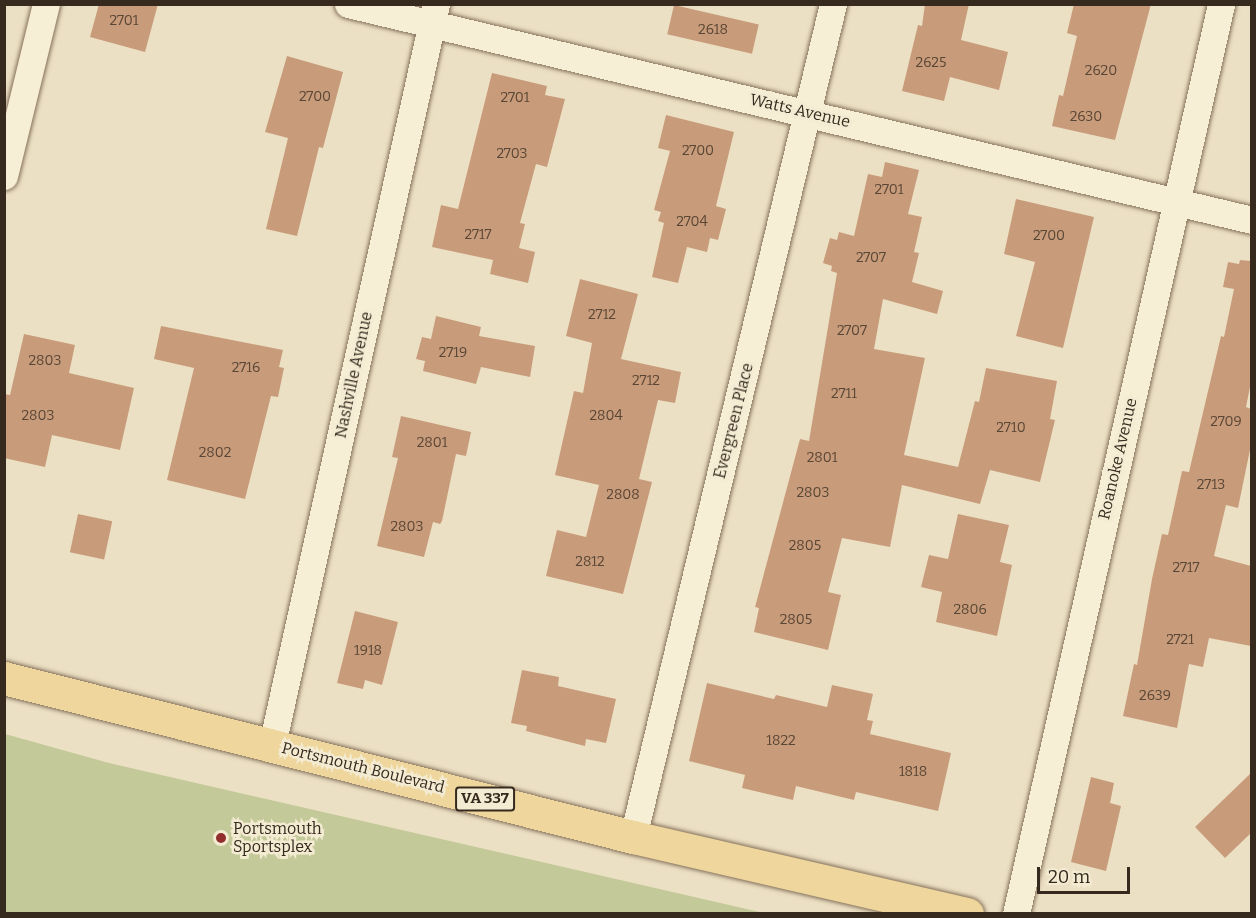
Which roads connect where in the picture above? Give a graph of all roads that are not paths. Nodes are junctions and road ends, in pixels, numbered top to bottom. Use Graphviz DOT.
graph roads {
  1 [pos="46,4"];
  2 [pos="348,4"];
  3 [pos="833,4"];
  4 [pos="1221,4"];
  5 [pos="434,14"];
  6 [pos="808,113"];
  7 [pos="4,176"];
  8 [pos="1176,202"];
  9 [pos="1251,220"];
  10 [pos="4,678"];
  11 [pos="272,745"];
  12 [pos="633,837"];
  13 [pos="967,914"];
  14 [pos="1016,914"];
  1 -- 7 [label="street"];
  2 -- 5 [label="street, Watts Avenue"];
  3 -- 6 [label="street, Evergreen Place"];
  4 -- 8 [label="street, Roanoke Avenue"];
  5 -- 6 [label="street, Watts Avenue"];
  5 -- 11 [label="street, Nashville Avenue"];
  6 -- 8 [label="street, Watts Avenue"];
  6 -- 12 [label="street, Evergreen Place"];
  8 -- 9 [label="street, Watts Avenue"];
  8 -- 14 [label="street, Roanoke Avenue"];
  10 -- 11 [label="main road, Portsmouth Boulevard / VA 337"];
  11 -- 12 [label="main road, Portsmouth Boulevard / VA 337"];
  12 -- 13 [label="main road, Portsmouth Boulevard / VA 337"];
}
